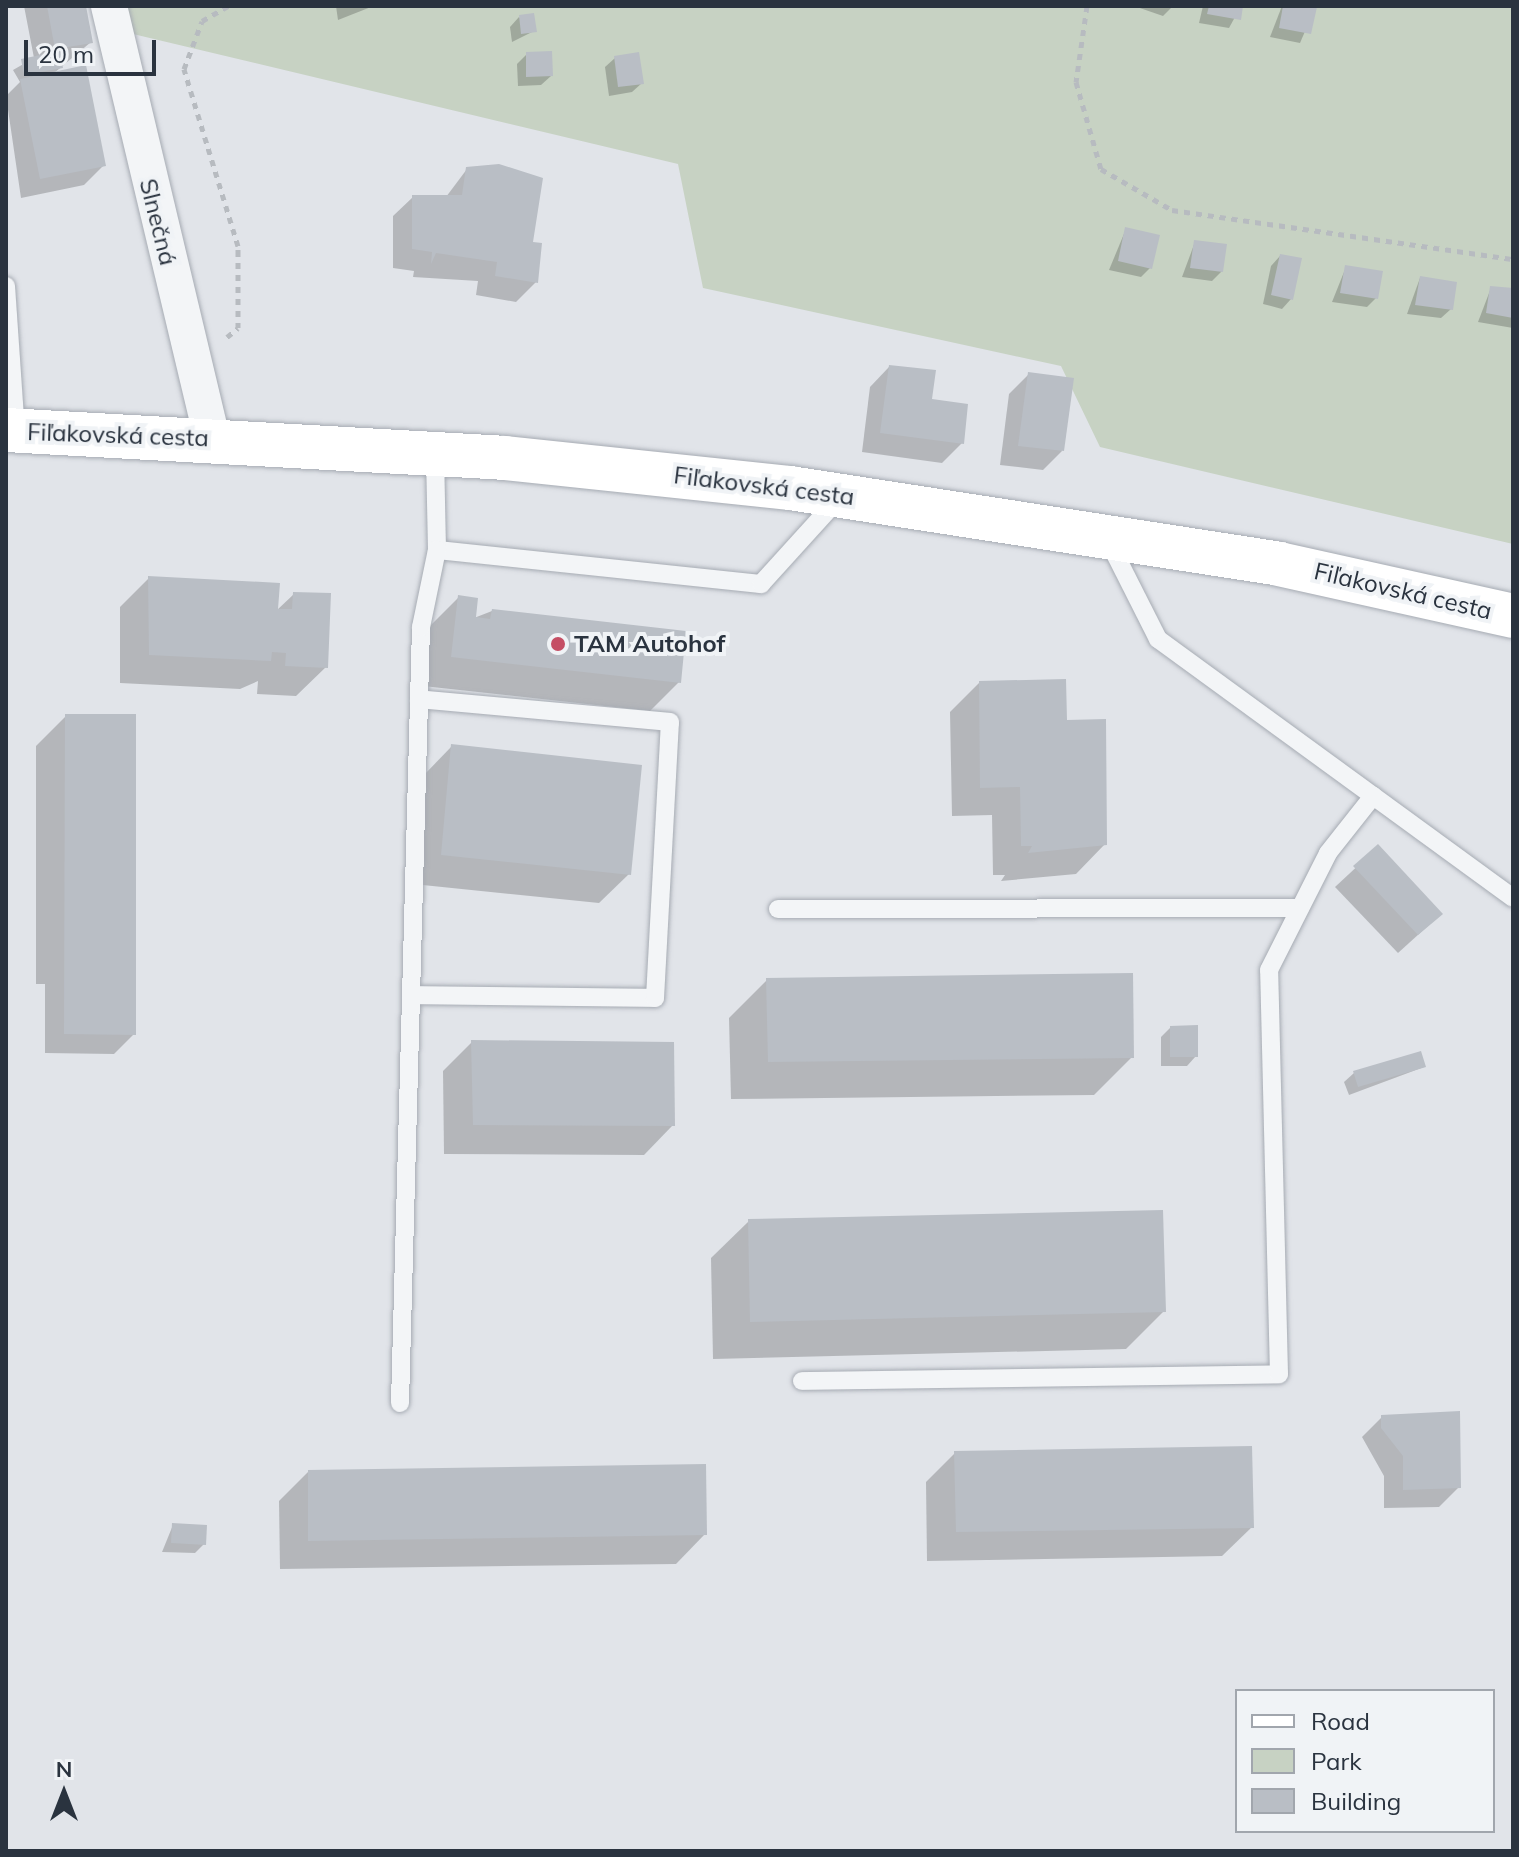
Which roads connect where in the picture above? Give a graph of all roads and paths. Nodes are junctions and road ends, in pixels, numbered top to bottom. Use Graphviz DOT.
graph roads {
  1 [pos="109,6"];
  2 [pos="228,6"];
  3 [pos="1087,6"];
  4 [pos="1513,259"];
  5 [pos="6,286"];
  6 [pos="194,367"];
  7 [pos="11,431"];
  8 [pos="212,438"];
  9 [pos="435,454"];
  10 [pos="843,495"];
  11 [pos="1105,534"];
  12 [pos="437,550"];
  13 [pos="1513,616"];
  14 [pos="419,699"];
  15 [pos="1373,796"];
  16 [pos="1513,898"];
  17 [pos="1300,908"];
  18 [pos="778,909"];
  19 [pos="411,995"];
  20 [pos="802,1381"];
  21 [pos="400,1403"];
  1 -- 6 [label="street, Slnečná"];
  2 -- 6 [label="path"];
  3 -- 4 [label="path"];
  5 -- 7 [label="lane"];
  6 -- 8 [label="street, Slnečná"];
  7 -- 8 [label="street, Fiľakovská cesta"];
  8 -- 9 [label="street, Fiľakovská cesta"];
  9 -- 10 [label="street, Fiľakovská cesta"];
  9 -- 12 [label="lane"];
  10 -- 11 [label="street, Fiľakovská cesta"];
  10 -- 12 [label="lane"];
  11 -- 13 [label="street, Fiľakovská cesta"];
  11 -- 15 [label="lane"];
  12 -- 14 [label="lane"];
  14 -- 19 [label="lane"];
  14 -- 19 [label="lane"];
  15 -- 16 [label="lane"];
  15 -- 17 [label="lane"];
  17 -- 18 [label="lane"];
  17 -- 20 [label="lane"];
  19 -- 21 [label="lane"];
}
